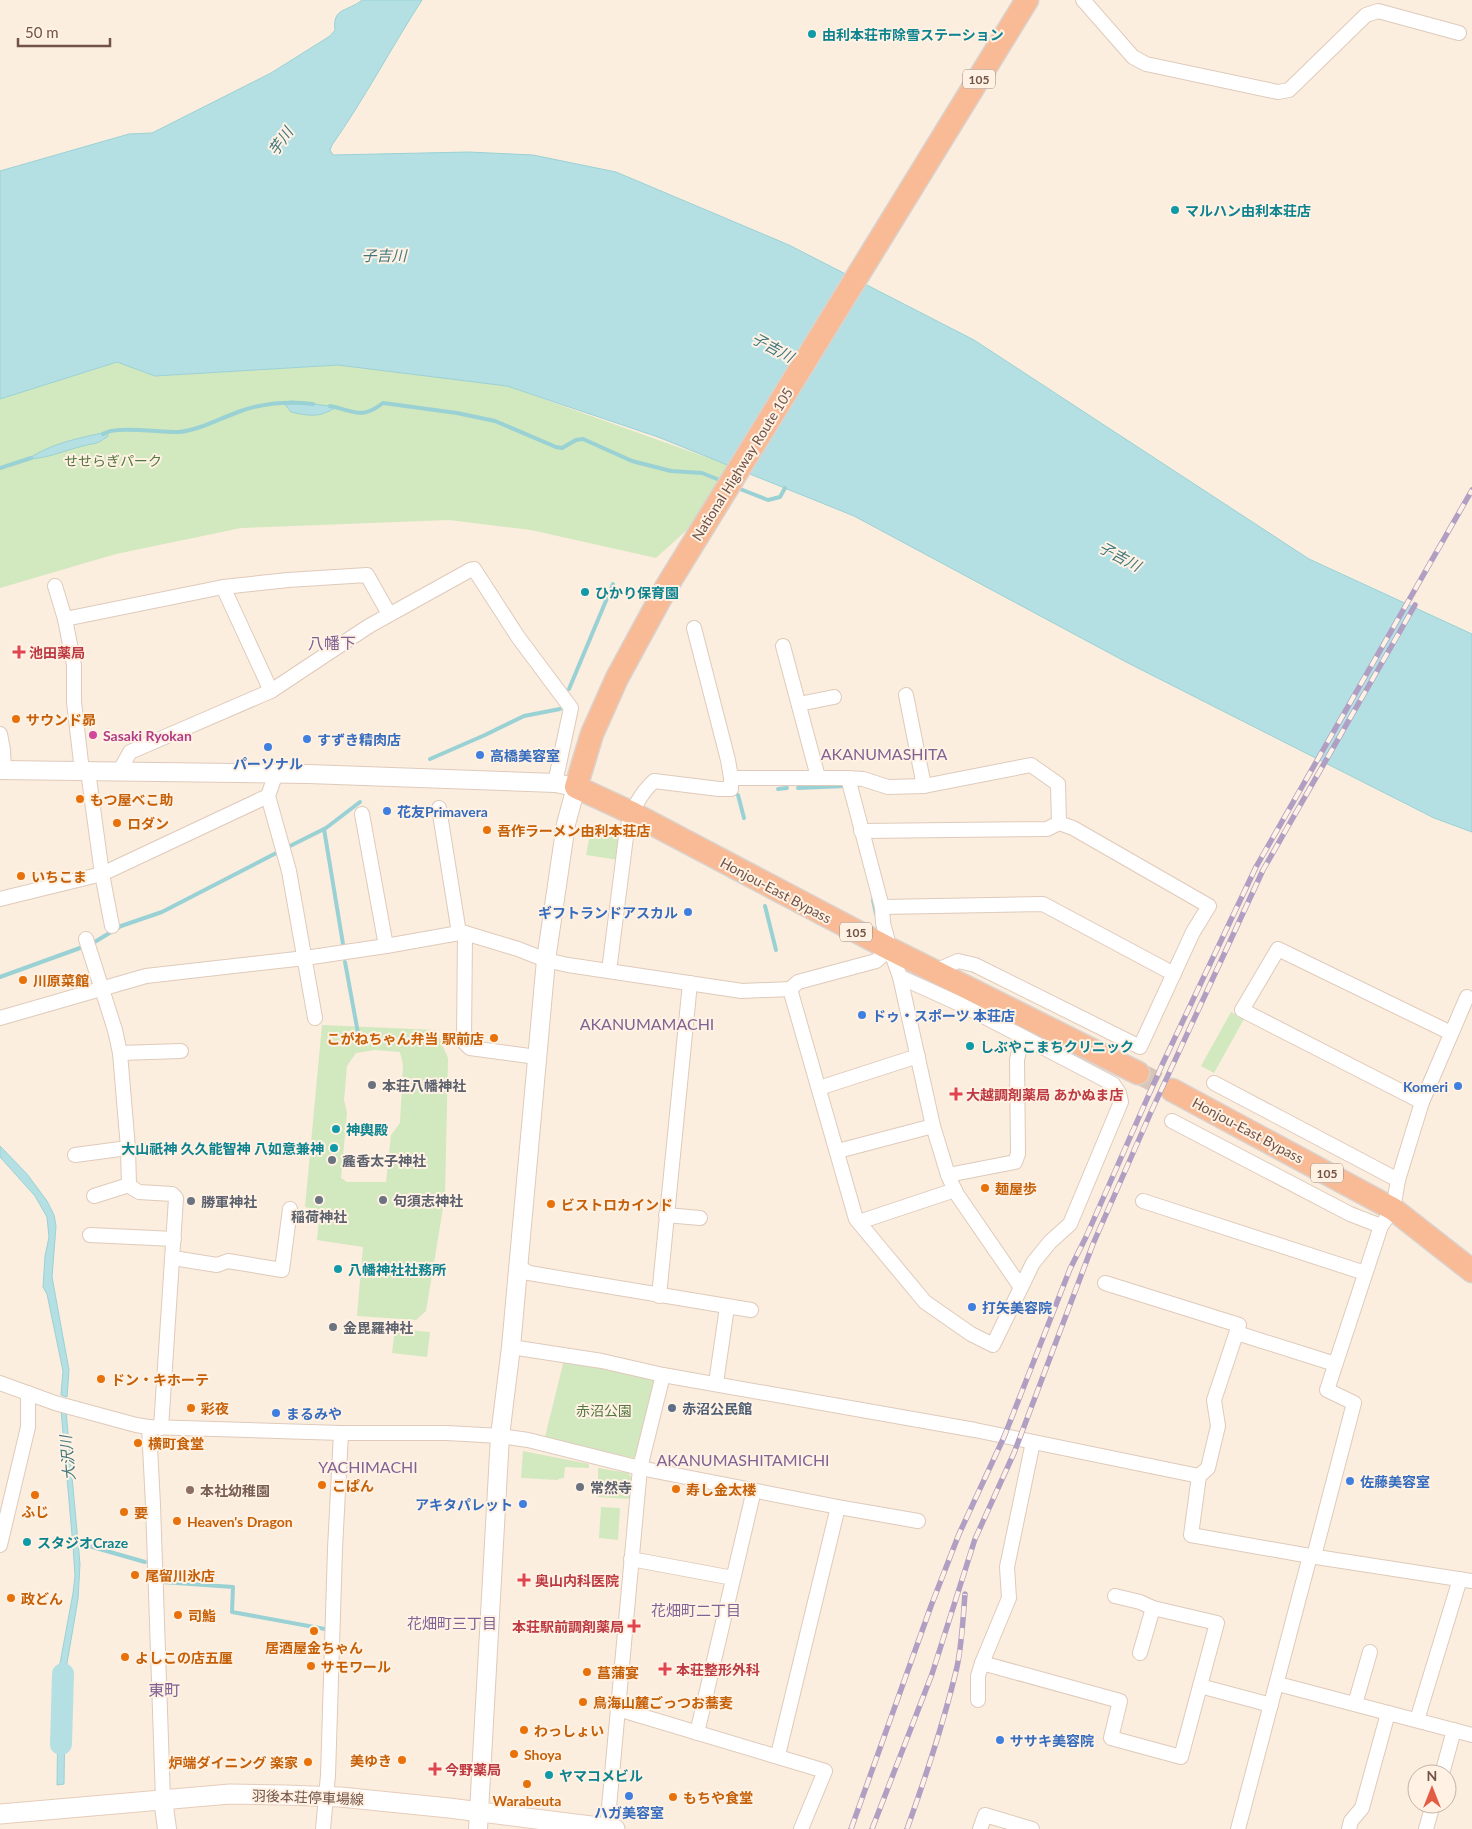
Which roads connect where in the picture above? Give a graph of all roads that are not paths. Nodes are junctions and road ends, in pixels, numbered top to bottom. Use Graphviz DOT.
graph roads {
  1 [pos="1027,0"];
  2 [pos="1084,0"];
  3 [pos="1459,33"];
  4 [pos="55,586"];
  5 [pos="223,587"];
  6 [pos="389,614"];
  7 [pos="65,619"];
  8 [pos="694,628"];
  9 [pos="783,646"];
  10 [pos="271,691"];
  11 [pos="906,695"];
  12 [pos="834,697"];
  13 [pos="799,704"];
  14 [pos="0,734"];
  15 [pos="2,770"];
  16 [pos="85,771"];
  17 [pos="119,772"];
  18 [pos="276,774"];
  19 [pos="818,777"];
  20 [pos="731,778"];
  21 [pos="848,778"];
  22 [pos="565,785"];
  23 [pos="924,786"];
  24 [pos="268,796"];
  25 [pos="439,808"];
  26 [pos="632,813"];
  27 [pos="362,814"];
  28 [pos="1059,823"];
  29 [pos="861,831"];
  30 [pos="102,874"];
  31 [pos="0,898"];
  32 [pos="882,907"];
  33 [pos="112,926"];
  34 [pos="462,933"];
  35 [pos="86,939"];
  36 [pos="386,946"];
  37 [pos="890,949"];
  38 [pos="305,958"];
  39 [pos="546,960"];
  40 [pos="609,971"];
  41 [pos="935,971"];
  42 [pos="1174,974"];
  43 [pos="900,977"];
  44 [pos="690,983"];
  45 [pos="102,989"];
  46 [pos="790,989"];
  47 [pos="1467,997"];
  48 [pos="0,1018"];
  49 [pos="315,1018"];
  50 [pos="1451,1033"];
  51 [pos="1027,1039"];
  52 [pos="181,1051"];
  53 [pos="120,1053"];
  54 [pos="918,1056"];
  55 [pos="537,1057"];
  56 [pos="1138,1073"];
  57 [pos="1214,1084"];
  58 [pos="819,1088"];
  59 [pos="1172,1090"];
  60 [pos="1422,1102"];
  61 [pos="1172,1121"];
  62 [pos="933,1126"];
  63 [pos="128,1148"];
  64 [pos="838,1151"];
  65 [pos="75,1155"];
  66 [pos="948,1175"];
  67 [pos="1398,1180"];
  68 [pos="129,1184"];
  69 [pos="955,1190"];
  70 [pos="94,1196"];
  71 [pos="1143,1201"];
  72 [pos="290,1209"];
  73 [pos="666,1214"];
  74 [pos="1387,1217"];
  75 [pos="700,1218"];
  76 [pos="859,1222"];
  77 [pos="90,1235"];
  78 [pos="174,1239"];
  79 [pos="173,1258"];
  80 [pos="518,1266"];
  81 [pos="1472,1271"];
  82 [pos="1365,1273"];
  83 [pos="1105,1283"];
  84 [pos="1020,1286"];
  85 [pos="659,1296"];
  86 [pos="728,1307"];
  87 [pos="751,1310"];
  88 [pos="1236,1333"];
  89 [pos="510,1347"];
  90 [pos="1335,1364"];
  91 [pos="663,1375"];
  92 [pos="0,1383"];
  93 [pos="716,1383"];
  94 [pos="28,1394"];
  95 [pos="155,1427"];
  96 [pos="341,1433"];
  97 [pos="500,1436"];
  98 [pos="1033,1442"];
  99 [pos="640,1468"];
  100 [pos="1199,1476"];
  101 [pos="754,1490"];
  102 [pos="838,1507"];
  103 [pos="4,1510"];
  104 [pos="918,1521"];
  105 [pos="0,1545"];
  106 [pos="1312,1556"];
  107 [pos="630,1559"];
  108 [pos="733,1578"];
  109 [pos="1466,1580"];
  110 [pos="1115,1596"];
  111 [pos="1153,1608"];
  112 [pos="1370,1652"];
  113 [pos="1140,1653"];
  114 [pos="982,1663"];
  115 [pos="1278,1684"];
  116 [pos="1200,1686"];
  117 [pos="978,1700"];
  118 [pos="1355,1704"];
  119 [pos="1272,1706"];
  120 [pos="618,1709"];
  121 [pos="1388,1713"];
  122 [pos="1417,1720"];
  123 [pos="1454,1730"];
  124 [pos="698,1733"];
  125 [pos="1472,1735"];
  126 [pos="778,1755"];
  127 [pos="1445,1764"];
  128 [pos="326,1796"];
  129 [pos="163,1799"];
  130 [pos="0,1814"];
  131 [pos="1430,1814"];
  132 [pos="479,1820"];
  133 [pos="609,1828"];
  134 [pos="167,1829"];
  135 [pos="323,1829"];
  136 [pos="801,1829"];
  137 [pos="980,1829"];
  138 [pos="1032,1829"];
  139 [pos="1238,1829"];
  140 [pos="1349,1829"];
  141 [pos="1426,1829"];
  1 -- 22 [label="highway, National Highway Route 105 / 105"];
  2 -- 3 [label="street"];
  4 -- 7 [label="street"];
  5 -- 6 [label="street"];
  5 -- 7 [label="street"];
  5 -- 10 [label="street"];
  6 -- 10 [label="street"];
  6 -- 22 [label="street"];
  7 -- 16 [label="street"];
  8 -- 20 [label="street"];
  9 -- 13 [label="street"];
  10 -- 17 [label="street"];
  11 -- 23 [label="street"];
  12 -- 13 [label="street"];
  13 -- 19 [label="street"];
  14 -- 15 [label="street"];
  15 -- 16 [label="street"];
  16 -- 17 [label="street"];
  16 -- 30 [label="street"];
  17 -- 18 [label="street"];
  18 -- 22 [label="street"];
  18 -- 24 [label="street"];
  19 -- 20 [label="street"];
  19 -- 21 [label="street"];
  20 -- 26 [label="street"];
  21 -- 23 [label="street"];
  21 -- 29 [label="street"];
  22 -- 26 [label="highway, Honjou-East Bypass / 105"];
  22 -- 39 [label="street"];
  23 -- 28 [label="street"];
  24 -- 30 [label="street"];
  24 -- 38 [label="street"];
  25 -- 34 [label="street"];
  26 -- 37 [label="highway, Honjou-East Bypass / 105"];
  26 -- 40 [label="street"];
  27 -- 36 [label="street"];
  28 -- 29 [label="street"];
  28 -- 42 [label="street"];
  29 -- 32 [label="street"];
  30 -- 31 [label="street"];
  30 -- 33 [label="street"];
  32 -- 37 [label="street"];
  32 -- 42 [label="street"];
  34 -- 36 [label="street"];
  34 -- 39 [label="street"];
  34 -- 55 [label="street"];
  35 -- 45 [label="street"];
  36 -- 38 [label="street"];
  37 -- 41 [label="highway, Honjou-East Bypass / 105"];
  37 -- 43 [label="street"];
  37 -- 46 [label="street"];
  38 -- 45 [label="street"];
  38 -- 49 [label="street"];
  39 -- 40 [label="street"];
  39 -- 55 [label="street"];
  40 -- 44 [label="street"];
  41 -- 42 [label="street"];
  41 -- 56 [label="highway, Honjou-East Bypass / 105"];
  43 -- 51 [label="street"];
  43 -- 54 [label="street"];
  44 -- 46 [label="street"];
  44 -- 73 [label="street"];
  45 -- 48 [label="street"];
  45 -- 53 [label="street"];
  46 -- 58 [label="street"];
  47 -- 50 [label="street"];
  50 -- 60 [label="street"];
  50 -- 60 [label="street"];
  51 -- 66 [label="street"];
  51 -- 84 [label="street"];
  52 -- 53 [label="street"];
  53 -- 63 [label="street"];
  54 -- 58 [label="street"];
  54 -- 62 [label="street"];
  55 -- 80 [label="street"];
  57 -- 67 [label="street"];
  58 -- 64 [label="street"];
  59 -- 74 [label="highway, Honjou-East Bypass / 105"];
  60 -- 67 [label="street"];
  61 -- 74 [label="street"];
  62 -- 64 [label="street"];
  62 -- 66 [label="street"];
  63 -- 65 [label="street"];
  63 -- 68 [label="street"];
  64 -- 76 [label="street"];
  66 -- 69 [label="street"];
  67 -- 74 [label="street"];
  68 -- 70 [label="street"];
  68 -- 78 [label="street"];
  69 -- 76 [label="street"];
  69 -- 84 [label="street"];
  71 -- 82 [label="street"];
  72 -- 79 [label="street"];
  73 -- 75 [label="street"];
  73 -- 85 [label="street"];
  74 -- 81 [label="highway, Honjou-East Bypass / 105"];
  74 -- 82 [label="street"];
  76 -- 84 [label="street"];
  77 -- 78 [label="street"];
  78 -- 79 [label="street"];
  79 -- 95 [label="street"];
  80 -- 85 [label="street"];
  80 -- 89 [label="street"];
  82 -- 90 [label="street"];
  83 -- 88 [label="street"];
  85 -- 86 [label="street"];
  86 -- 87 [label="street"];
  86 -- 93 [label="street"];
  88 -- 90 [label="street"];
  88 -- 100 [label="street"];
  89 -- 91 [label="street"];
  89 -- 97 [label="street"];
  90 -- 106 [label="street"];
  91 -- 93 [label="street"];
  91 -- 99 [label="street"];
  92 -- 94 [label="street"];
  93 -- 98 [label="street"];
  94 -- 95 [label="street"];
  94 -- 103 [label="street"];
  95 -- 96 [label="street"];
  95 -- 129 [label="street"];
  96 -- 97 [label="street"];
  96 -- 128 [label="street"];
  97 -- 99 [label="street"];
  97 -- 132 [label="street"];
  98 -- 100 [label="street"];
  98 -- 114 [label="street"];
  99 -- 101 [label="street"];
  99 -- 107 [label="street"];
  100 -- 106 [label="street"];
  101 -- 102 [label="street"];
  101 -- 108 [label="street"];
  102 -- 104 [label="street"];
  102 -- 126 [label="street"];
  103 -- 105 [label="street"];
  106 -- 109 [label="street"];
  106 -- 115 [label="street"];
  107 -- 108 [label="street"];
  107 -- 120 [label="street"];
  108 -- 124 [label="street"];
  109 -- 122 [label="street"];
  110 -- 111 [label="street"];
  111 -- 113 [label="street"];
  111 -- 116 [label="street"];
  112 -- 118 [label="street"];
  114 -- 116 [label="street"];
  114 -- 117 [label="street"];
  115 -- 118 [label="street"];
  115 -- 119 [label="street"];
  116 -- 119 [label="street"];
  118 -- 121 [label="street"];
  119 -- 139 [label="street"];
  120 -- 124 [label="street"];
  120 -- 133 [label="street"];
  121 -- 122 [label="street"];
  121 -- 140 [label="street"];
  122 -- 123 [label="street"];
  123 -- 125 [label="street"];
  123 -- 127 [label="street"];
  124 -- 126 [label="street"];
  126 -- 136 [label="street"];
  128 -- 129 [label="main road, 羽後本荘停車場線"];
  128 -- 132 [label="main road, 羽後本荘停車場線"];
  128 -- 135 [label="street"];
  129 -- 130 [label="main road, 羽後本荘停車場線"];
  129 -- 134 [label="street"];
  131 -- 141 [label="street"];
  132 -- 133 [label="main road, 羽後本荘停車場線"];
  137 -- 138 [label="street"];
}
